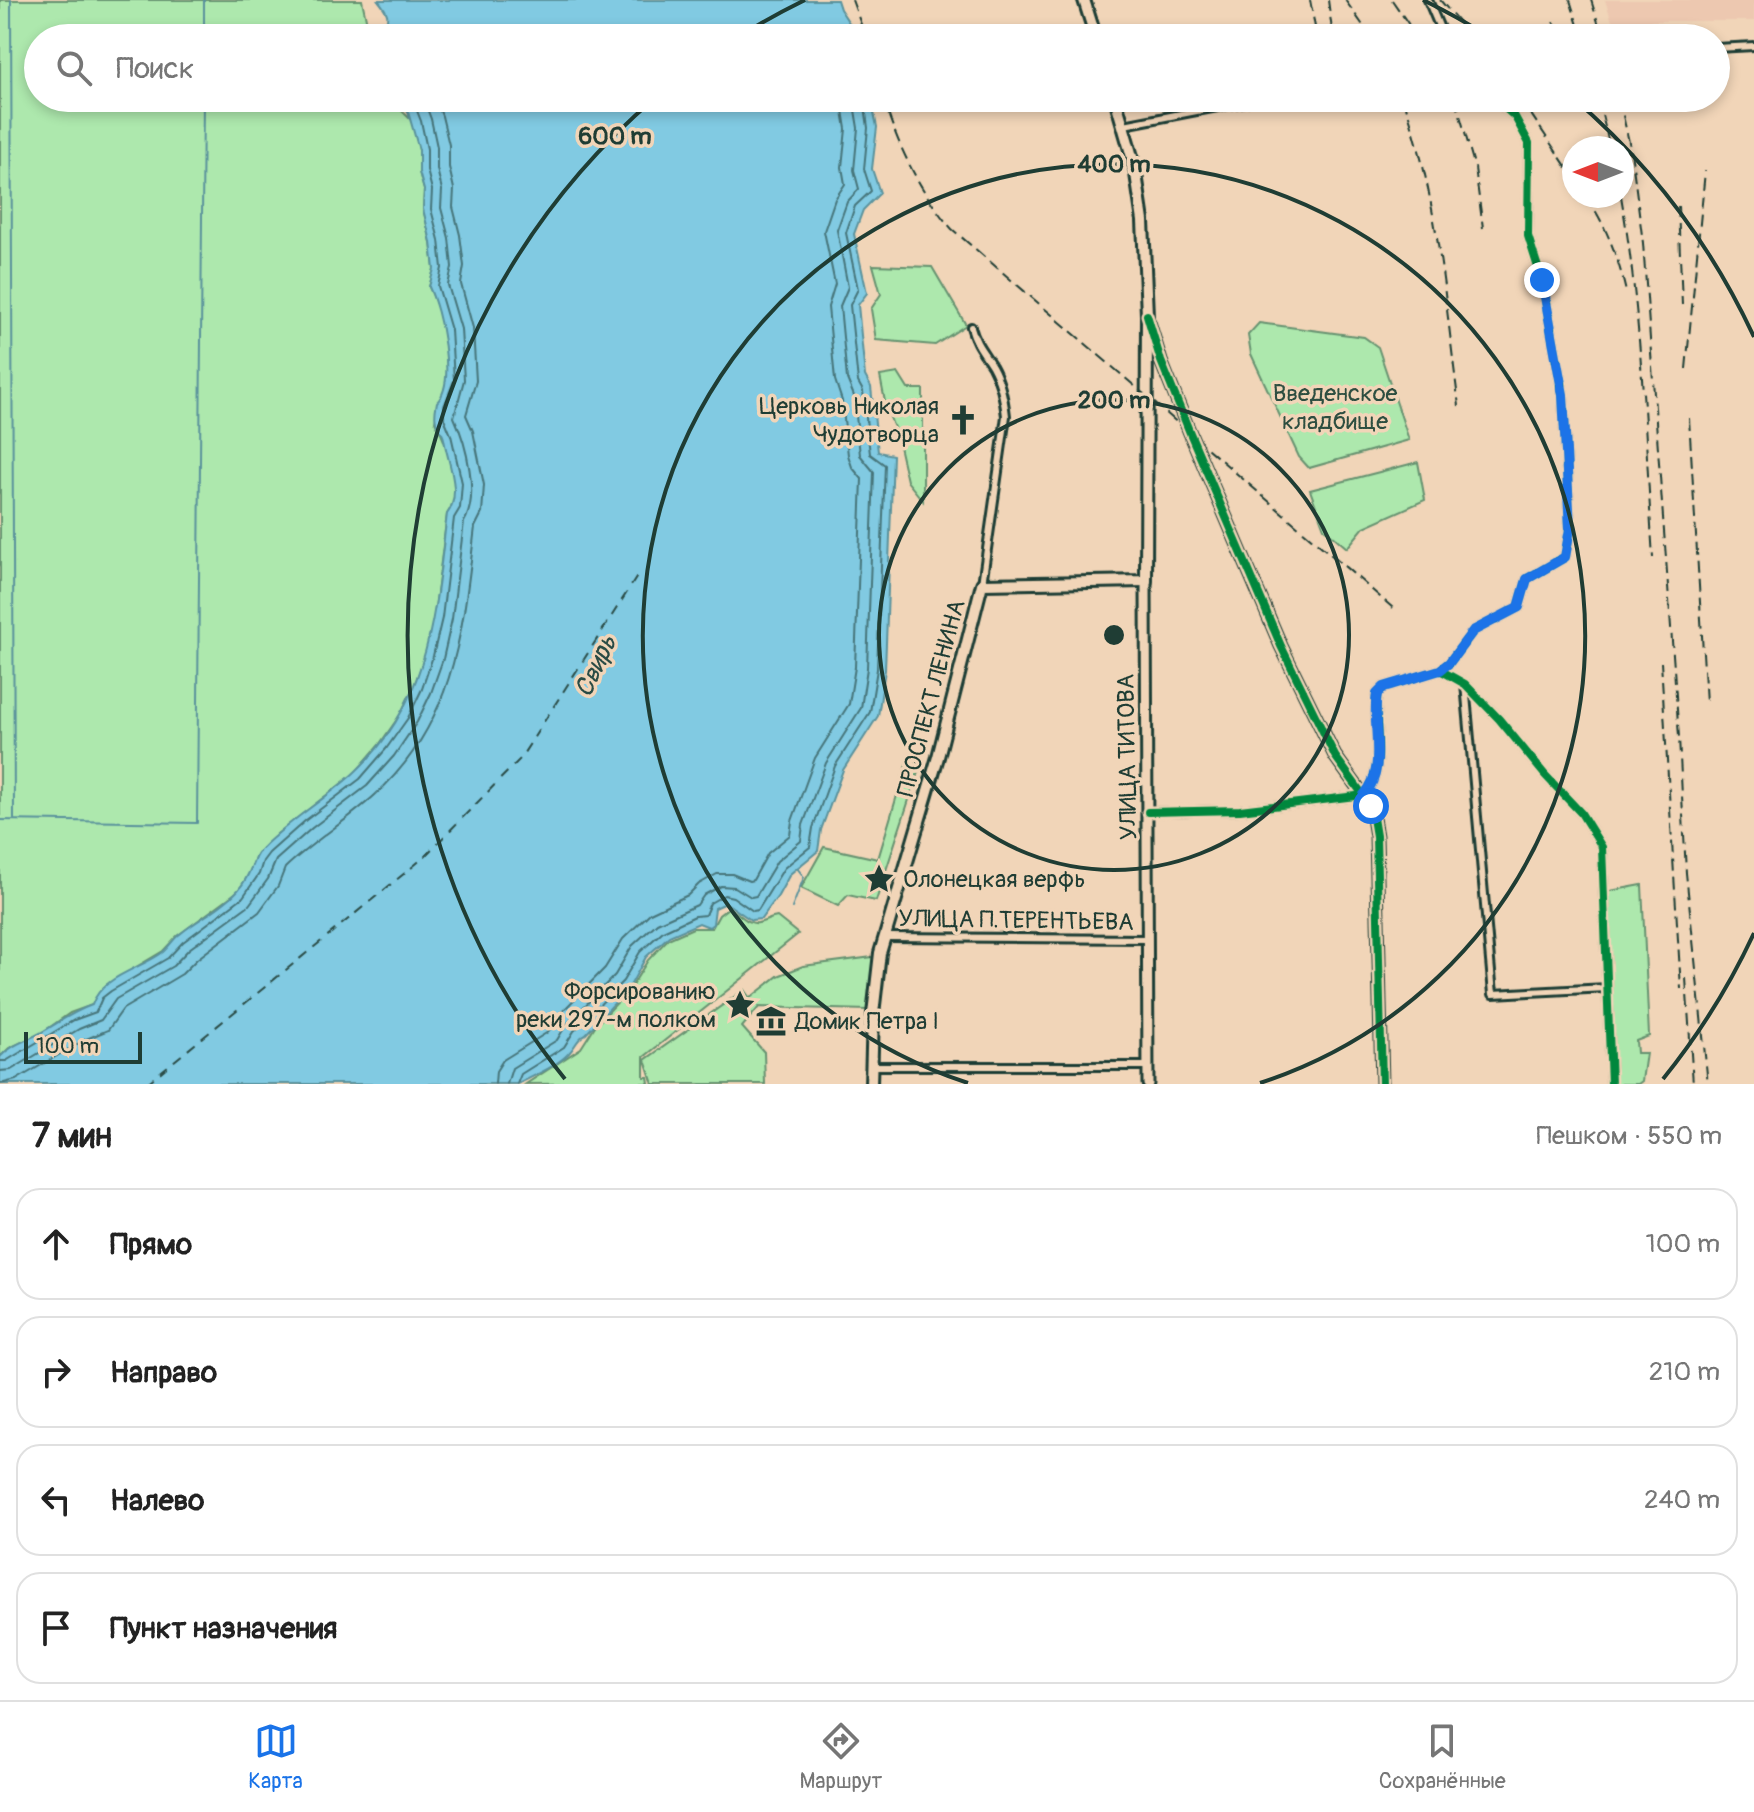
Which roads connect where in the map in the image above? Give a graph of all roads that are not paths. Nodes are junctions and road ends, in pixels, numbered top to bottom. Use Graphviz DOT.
graph roads {
  1 [pos="1084,0"];
  2 [pos="1428,0"];
  3 [pos="1092,24"];
  4 [pos="1438,24"];
  5 [pos="1754,46"];
  6 [pos="1730,47"];
  7 [pos="1120,112"];
  8 [pos="1191,112"];
  9 [pos="1509,112"];
  10 [pos="1124,125"];
  11 [pos="1147,315"];
  12 [pos="971,327"];
  13 [pos="1146,581"];
  14 [pos="982,584"];
  15 [pos="1440,670"];
  16 [pos="1465,684"];
  17 [pos="1364,795"];
  18 [pos="1148,812"];
  19 [pos="884,937"];
  20 [pos="1147,939"];
  21 [pos="1607,988"];
  22 [pos="872,1066"];
  23 [pos="1147,1066"];
  24 [pos="871,1084"];
  25 [pos="1148,1084"];
  26 [pos="1382,1084"];
  27 [pos="1611,1084"];
  1 -- 3 [label="main road"];
  2 -- 4 [label="street"];
  5 -- 6 [label="street"];
  7 -- 10 [label="main road, УЛИЦА ТИТОВА"];
  8 -- 10 [label="street"];
  9 -- 15 [label="street"];
  10 -- 11 [label="main road, УЛИЦА ТИТОВА"];
  11 -- 13 [label="main road, УЛИЦА ТИТОВА"];
  11 -- 17 [label="street"];
  12 -- 14 [label="street, ПРОСПЕКТ ЛЕНИНА"];
  13 -- 14 [label="main road"];
  13 -- 18 [label="street, УЛИЦА ТИТОВА"];
  14 -- 19 [label="main road, ПРОСПЕКТ ЛЕНИНА"];
  15 -- 16 [label="street"];
  15 -- 17 [label="street"];
  16 -- 21 [label="street"];
  16 -- 21 [label="street"];
  17 -- 18 [label="street"];
  17 -- 26 [label="street"];
  18 -- 20 [label="street, УЛИЦА ТИТОВА"];
  19 -- 20 [label="street, УЛИЦА П.ТЕРЕНТЬЕВА"];
  19 -- 22 [label="main road, ПРОСПЕКТ ЛЕНИНА"];
  20 -- 23 [label="street, УЛИЦА ТИТОВА"];
  21 -- 27 [label="street"];
  22 -- 23 [label="street"];
  22 -- 24 [label="main road, ПРОСПЕКТ ЛЕНИНА"];
  23 -- 25 [label="street, УЛИЦА ТИТОВА"];
}
